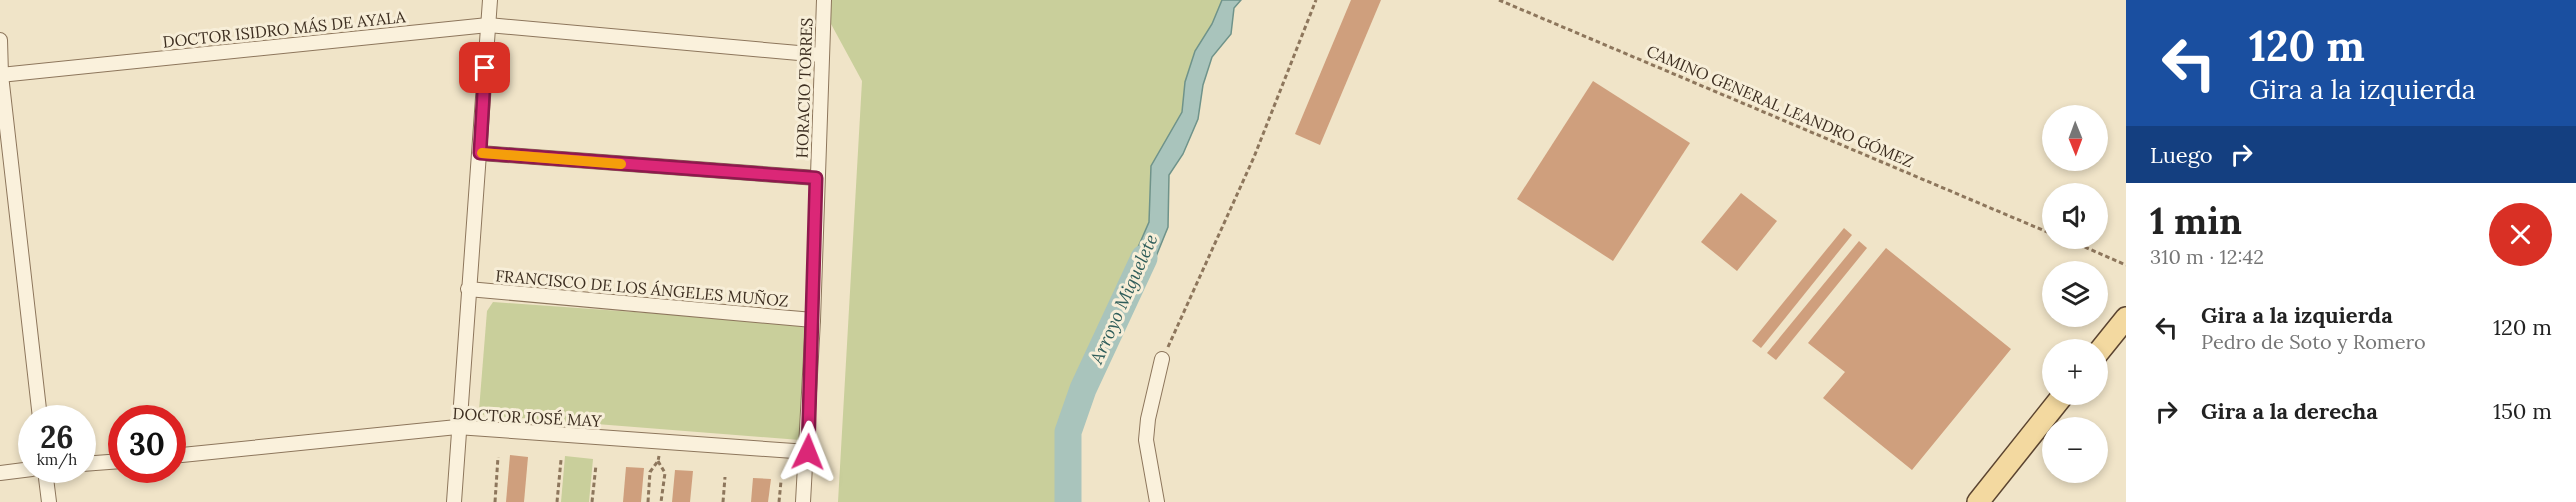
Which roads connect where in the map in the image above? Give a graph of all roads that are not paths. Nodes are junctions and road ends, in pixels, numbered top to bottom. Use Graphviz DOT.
graph roads {
  1 [pos="490,0"];
  2 [pos="824,0"];
  3 [pos="488,25"];
  4 [pos="0,40"];
  5 [pos="822,55"];
  6 [pos="0,75"];
  7 [pos="480,153"];
  8 [pos="816,178"];
  9 [pos="468,289"];
  10 [pos="2126,318"];
  11 [pos="813,320"];
  12 [pos="2108,340"];
  13 [pos="1162,359"];
  14 [pos="38,405"];
  15 [pos="2055,405"];
  16 [pos="458,428"];
  17 [pos="808,452"];
  18 [pos="186,455"];
  19 [pos="18,470"];
  20 [pos="0,472"];
  21 [pos="47,483"];
  22 [pos="49,502"];
  23 [pos="454,502"];
  24 [pos="803,502"];
  25 [pos="1157,502"];
  26 [pos="1978,502"];
  1 -- 3 [label="street"];
  2 -- 5 [label="street, HORACIO TORRES"];
  3 -- 5 [label="street, DOCTOR ISIDRO MÁS DE AYALA"];
  3 -- 6 [label="street, DOCTOR ISIDRO MÁS DE AYALA"];
  3 -- 7 [label="street"];
  4 -- 6 [label="street"];
  5 -- 8 [label="street, HORACIO TORRES"];
  6 -- 14 [label="street"];
  7 -- 8 [label="street"];
  7 -- 9 [label="street"];
  8 -- 11 [label="street, HORACIO TORRES"];
  9 -- 11 [label="street, FRANCISCO DE LOS ÁNGELES MUÑOZ"];
  9 -- 16 [label="street"];
  10 -- 12 [label="main road"];
  11 -- 17 [label="street, HORACIO TORRES"];
  13 -- 25 [label="street"];
  15 -- 26 [label="main road"];
  16 -- 17 [label="street, DOCTOR JOSÉ MAY"];
  16 -- 18 [label="street, DOCTOR JOSÉ MAY"];
  16 -- 23 [label="street"];
  17 -- 24 [label="street, HORACIO TORRES"];
  19 -- 20 [label="street"];
  21 -- 22 [label="street"];
}
